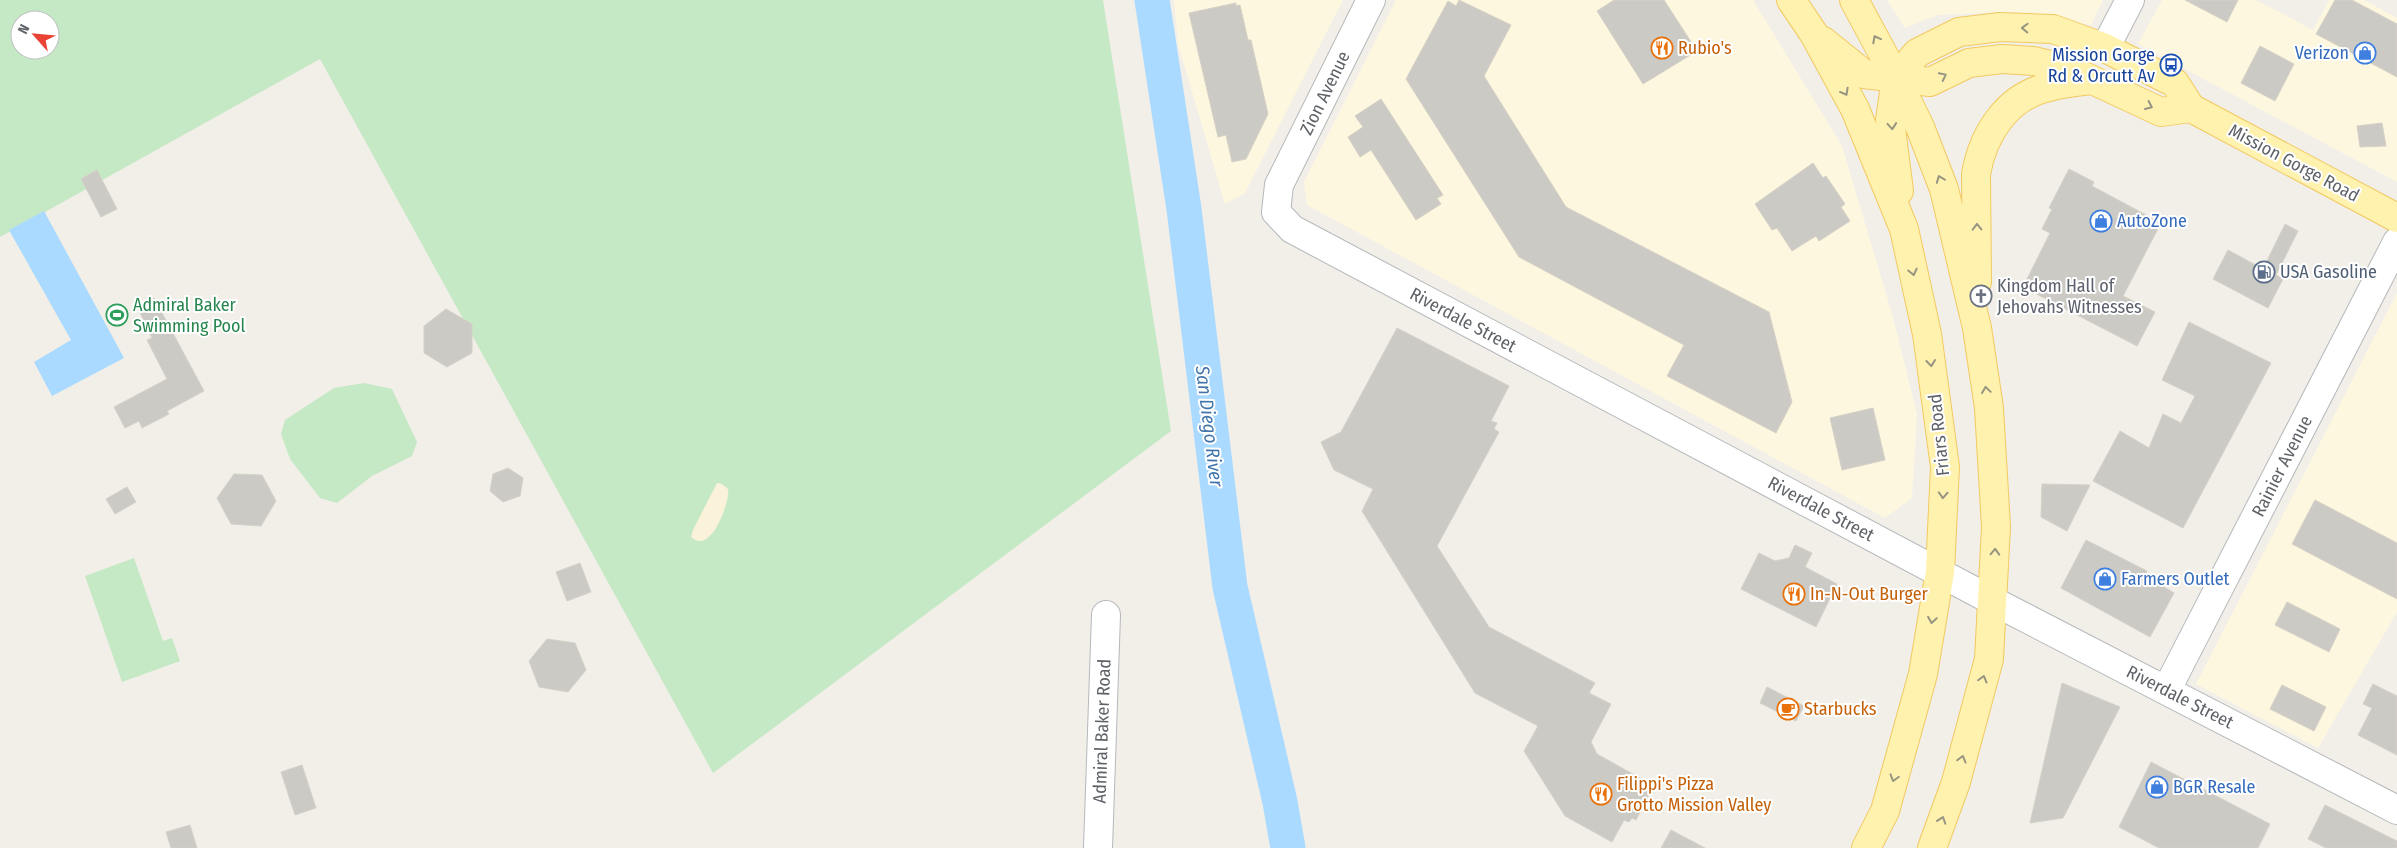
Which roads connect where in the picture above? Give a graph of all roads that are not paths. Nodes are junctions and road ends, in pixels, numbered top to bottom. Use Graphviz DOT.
graph roads {
  1 [pos="1371,0"];
  2 [pos="1792,0"];
  3 [pos="1854,0"];
  4 [pos="2130,0"];
  5 [pos="1814,34"];
  6 [pos="2105,48"];
  7 [pos="1896,78"];
  8 [pos="2093,80"];
  9 [pos="2191,108"];
  10 [pos="1279,185"];
  11 [pos="2397,218"];
  12 [pos="1904,229"];
  13 [pos="2397,242"];
  14 [pos="1977,328"];
  15 [pos="1940,572"];
  16 [pos="1993,601"];
  17 [pos="1106,615"];
  18 [pos="2167,689"];
  19 [pos="2397,810"];
  20 [pos="1098,848"];
  21 [pos="1866,848"];
  22 [pos="1932,848"];
  1 -- 10 [label="street, Zion Avenue"];
  2 -- 5 [label="main road"];
  7 -- 3 [label="main road, one-way"];
  4 -- 6 [label="street"];
  5 -- 7 [label="main road"];
  5 -- 12 [label="main road, Friars Road, one-way"];
  6 -- 7 [label="main road, one-way"];
  6 -- 9 [label="main road"];
  7 -- 8 [label="main road, one-way"];
  7 -- 12 [label="main road, one-way"];
  14 -- 7 [label="main road, one-way"];
  8 -- 9 [label="main road, one-way"];
  14 -- 8 [label="main road, one-way"];
  9 -- 11 [label="main road, Mission Gorge Road"];
  10 -- 15 [label="street, Riverdale Street"];
  12 -- 15 [label="main road, Friars Road, one-way"];
  13 -- 18 [label="street, Rainier Avenue"];
  16 -- 14 [label="main road, one-way"];
  15 -- 16 [label="street, Riverdale Street"];
  15 -- 21 [label="main road, Friars Road, one-way"];
  16 -- 18 [label="street, Riverdale Street"];
  22 -- 16 [label="main road, one-way"];
  17 -- 20 [label="street, Admiral Baker Road"];
  18 -- 19 [label="street, Riverdale Street"];
}
